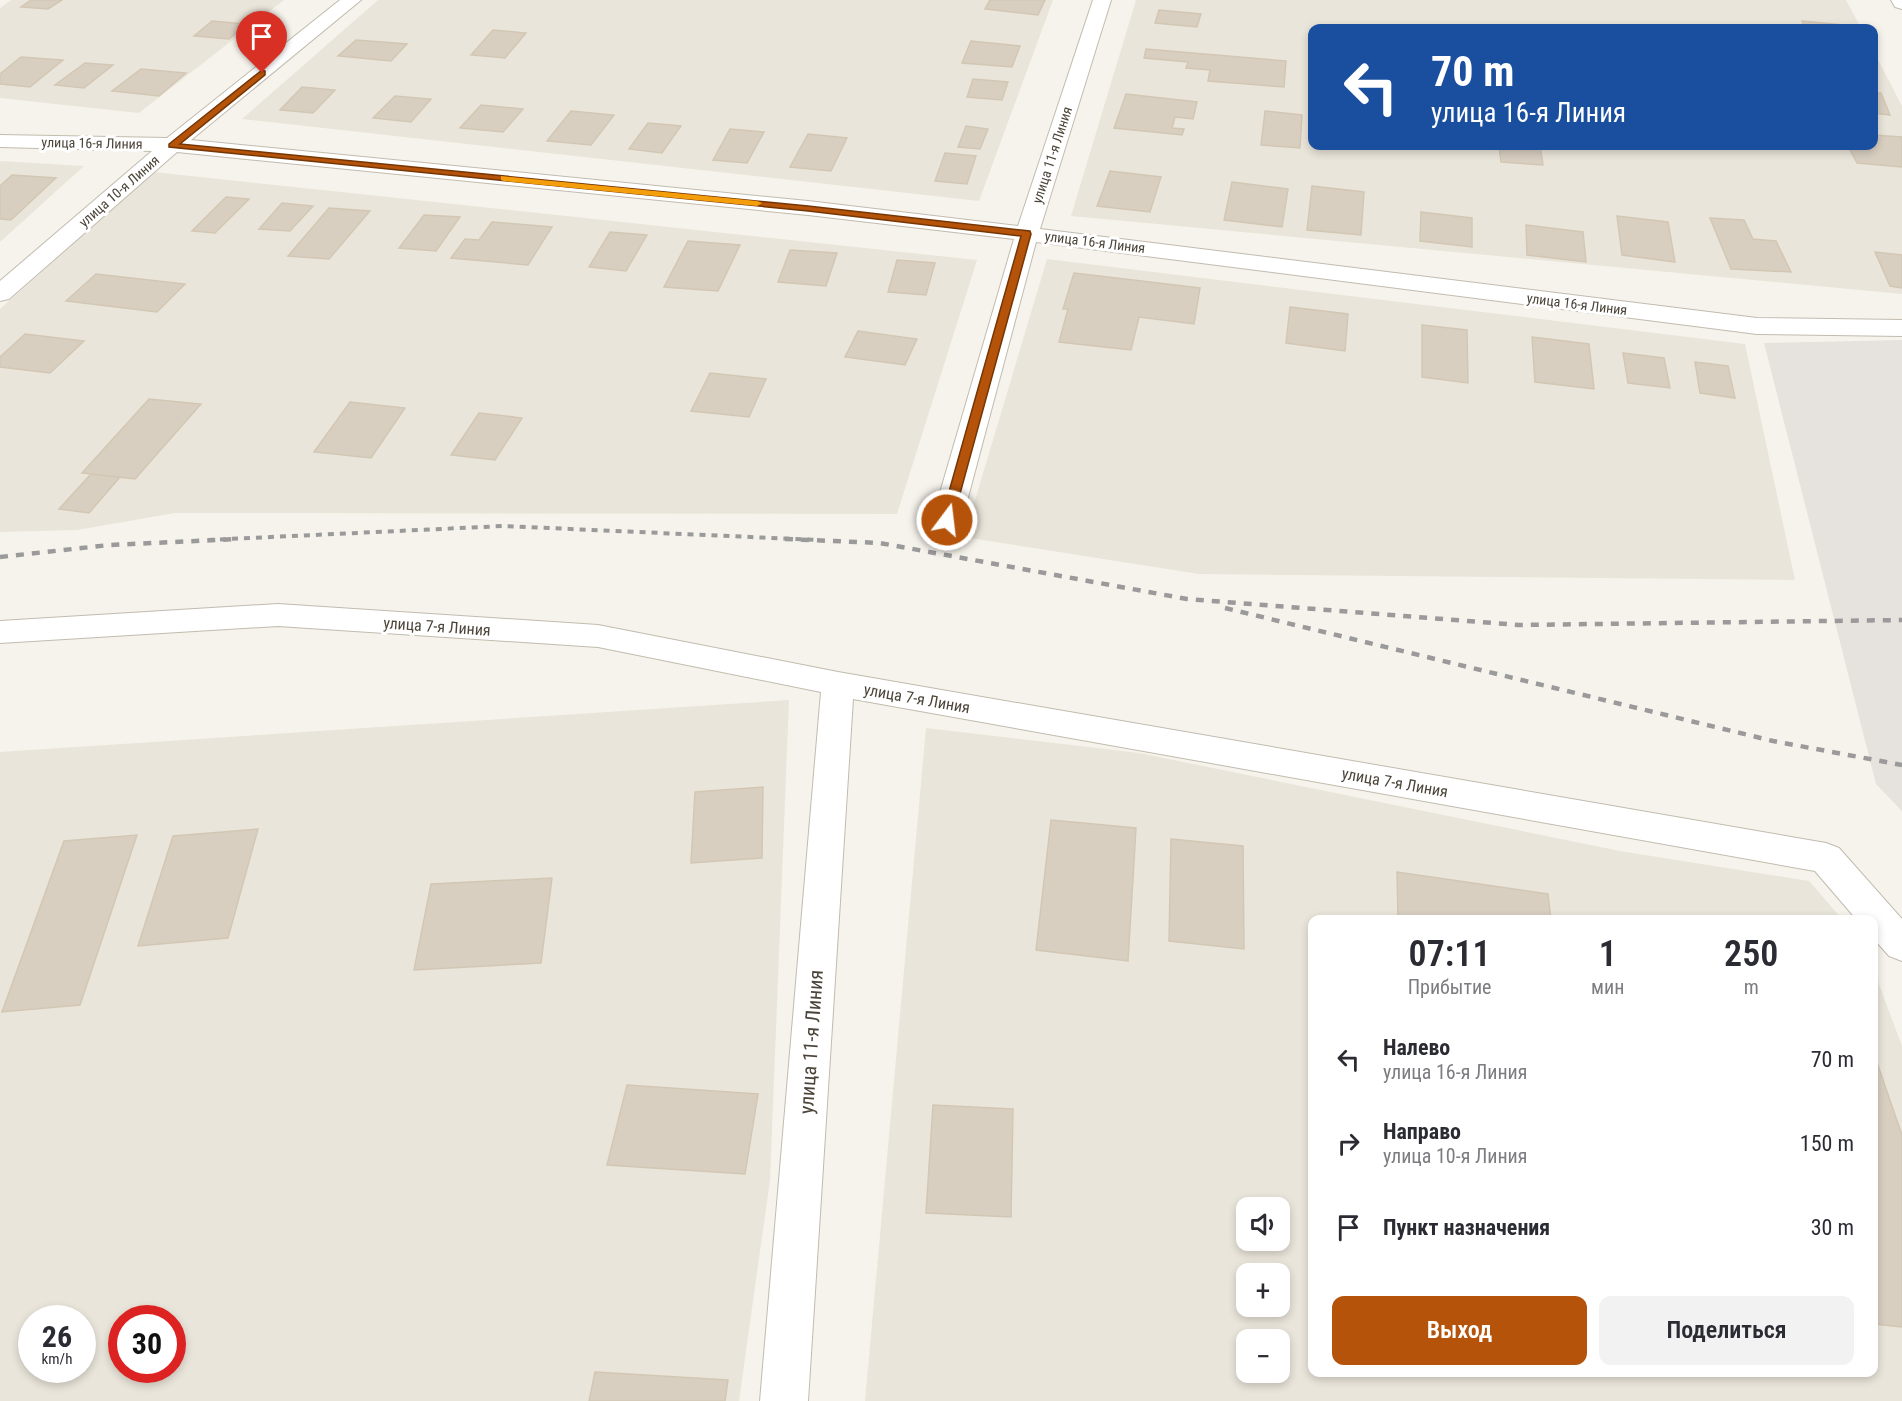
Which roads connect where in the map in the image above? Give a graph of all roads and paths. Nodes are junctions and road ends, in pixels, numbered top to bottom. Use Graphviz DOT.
graph roads {
  1 [pos="352,0"];
  2 [pos="1102,0"];
  3 [pos="0,141"];
  4 [pos="172,146"];
  5 [pos="1026,234"];
  6 [pos="0,294"];
  7 [pos="1902,328"];
  8 [pos="947,520"];
  9 [pos="0,632"];
  10 [pos="838,684"];
  11 [pos="1876,915"];
  12 [pos="1878,918"];
  13 [pos="1902,945"];
  14 [pos="784,1401"];
  1 -- 4 [label="street, улица 10-я Линия"];
  2 -- 5 [label="street, улица 11-я Линия"];
  3 -- 4 [label="street, улица 16-я Линия"];
  4 -- 5 [label="street, улица 16-я Линия"];
  4 -- 6 [label="street, улица 10-я Линия"];
  5 -- 7 [label="street, улица 16-я Линия"];
  5 -- 8 [label="street, улица 11-я Линия"];
  9 -- 10 [label="street, улица 7-я Линия"];
  10 -- 11 [label="street, улица 7-я Линия"];
  10 -- 14 [label="street, улица 11-я Линия"];
  12 -- 13 [label="street, улица 7-я Линия"];
}
